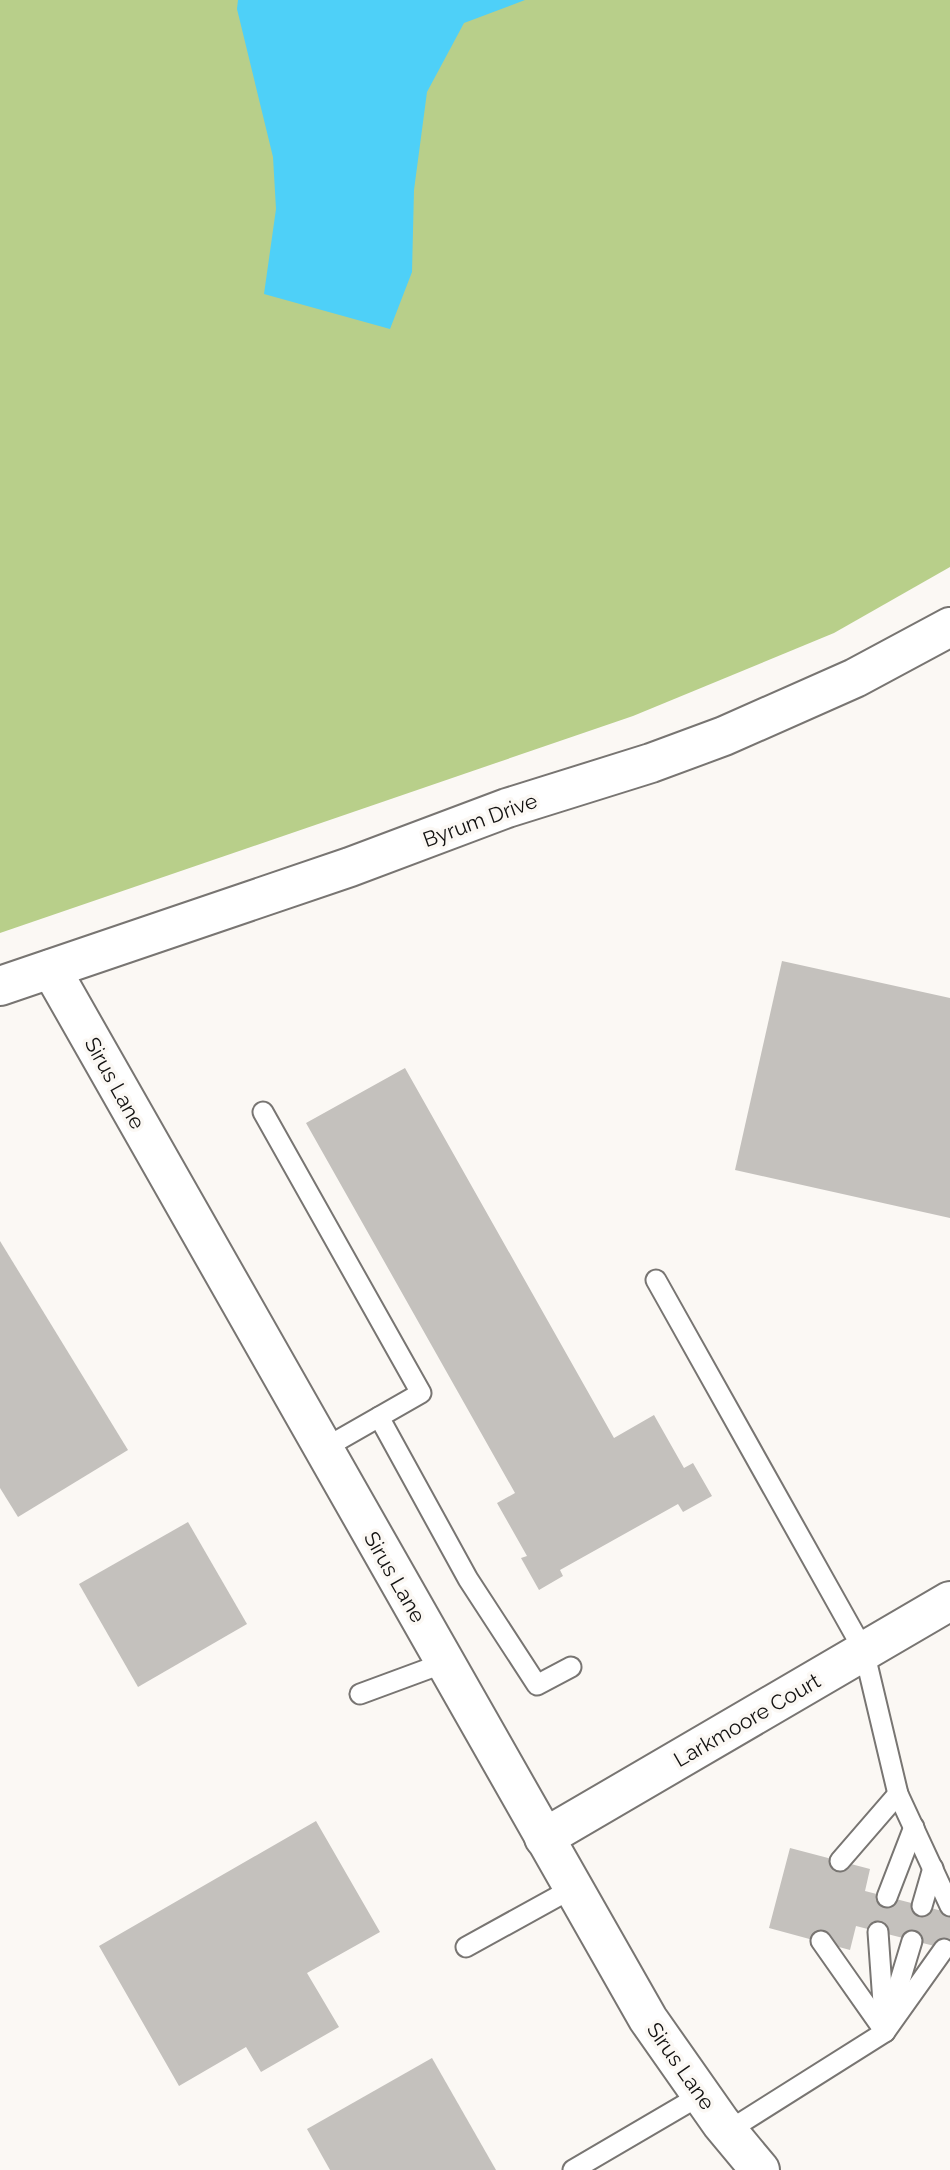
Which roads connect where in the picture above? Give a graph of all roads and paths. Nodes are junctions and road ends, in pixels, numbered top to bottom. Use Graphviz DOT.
graph roads {
  1 [pos="950,627"];
  2 [pos="51,969"];
  3 [pos="0,986"];
  4 [pos="263,1112"];
  5 [pos="656,1280"];
  6 [pos="379,1417"];
  7 [pos="323,1449"];
  8 [pos="950,1601"];
  9 [pos="864,1651"];
  10 [pos="444,1663"];
  11 [pos="572,1667"];
  12 [pos="360,1694"];
  13 [pos="898,1794"];
  14 [pos="914,1827"];
  15 [pos="544,1838"];
  16 [pos="840,1861"];
  17 [pos="933,1868"];
  18 [pos="573,1888"];
  19 [pos="887,1897"];
  20 [pos="922,1906"];
  21 [pos="950,1906"];
  22 [pos="878,1931"];
  23 [pos="821,1941"];
  24 [pos="912,1941"];
  25 [pos="466,1948"];
  26 [pos="944,1949"];
  27 [pos="885,2032"];
  28 [pos="701,2095"];
  29 [pos="728,2131"];
  30 [pos="573,2170"];
  31 [pos="760,2170"];
  1 -- 2 [label="street, Byrum Drive"];
  2 -- 3 [label="street, Byrum Drive"];
  2 -- 7 [label="street, Sirus Lane"];
  4 -- 6 [label="lane"];
  5 -- 9 [label="lane"];
  6 -- 7 [label="lane"];
  6 -- 11 [label="lane"];
  7 -- 10 [label="street, Sirus Lane"];
  8 -- 9 [label="street, Larkmoore Court"];
  9 -- 13 [label="lane"];
  9 -- 15 [label="street, Larkmoore Court"];
  10 -- 12 [label="lane"];
  10 -- 15 [label="street, Sirus Lane"];
  13 -- 14 [label="lane"];
  13 -- 16 [label="lane"];
  14 -- 17 [label="lane"];
  14 -- 19 [label="lane"];
  15 -- 18 [label="street, Sirus Lane"];
  17 -- 20 [label="lane"];
  17 -- 21 [label="lane"];
  18 -- 25 [label="lane"];
  18 -- 28 [label="street, Sirus Lane"];
  22 -- 27 [label="lane"];
  23 -- 27 [label="lane"];
  24 -- 27 [label="lane"];
  26 -- 27 [label="lane"];
  27 -- 29 [label="lane"];
  28 -- 29 [label="street, Sirus Lane"];
  28 -- 30 [label="lane"];
  29 -- 31 [label="street, Sirus Lane"];
}
